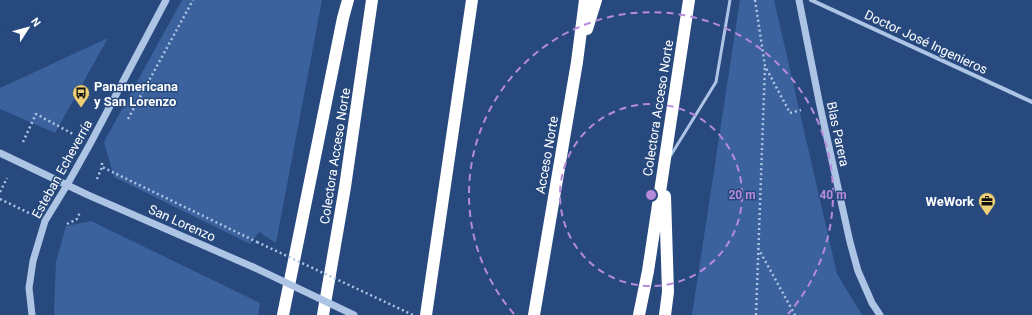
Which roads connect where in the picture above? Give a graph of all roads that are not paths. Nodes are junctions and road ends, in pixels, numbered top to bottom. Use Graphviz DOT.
graph roads {
  1 [pos="166,0"];
  2 [pos="348,0"];
  3 [pos="372,0"];
  4 [pos="472,0"];
  5 [pos="585,0"];
  6 [pos="596,0"];
  7 [pos="689,0"];
  8 [pos="730,0"];
  9 [pos="799,0"];
  10 [pos="811,0"];
  11 [pos="576,62"];
  12 [pos="1032,102"];
  13 [pos="0,153"];
  14 [pos="664,166"];
  15 [pos="67,185"];
  16 [pos="32,315"];
  17 [pos="283,315"];
  18 [pos="323,315"];
  19 [pos="354,315"];
  20 [pos="426,315"];
  21 [pos="534,315"];
  22 [pos="639,315"];
  23 [pos="665,315"];
  24 [pos="880,315"];
  1 -- 15 [label="street, Esteban Echeverría"];
  2 -- 17 [label="highway"];
  3 -- 18 [label="highway, Colectora Acceso Norte"];
  4 -- 20 [label="highway"];
  5 -- 11 [label="highway, Acceso Norte"];
  6 -- 11 [label="highway"];
  7 -- 14 [label="highway, Colectora Acceso Norte"];
  8 -- 14 [label="lane"];
  9 -- 24 [label="street, Blas Parera"];
  10 -- 12 [label="street, Doctor José Ingenieros"];
  11 -- 21 [label="highway, Acceso Norte"];
  13 -- 15 [label="street, San Lorenzo"];
  14 -- 22 [label="highway, Colectora Acceso Norte"];
  14 -- 23 [label="highway"];
  15 -- 16 [label="street, Esteban Echeverría"];
  15 -- 19 [label="street, San Lorenzo, bridge"];
}
